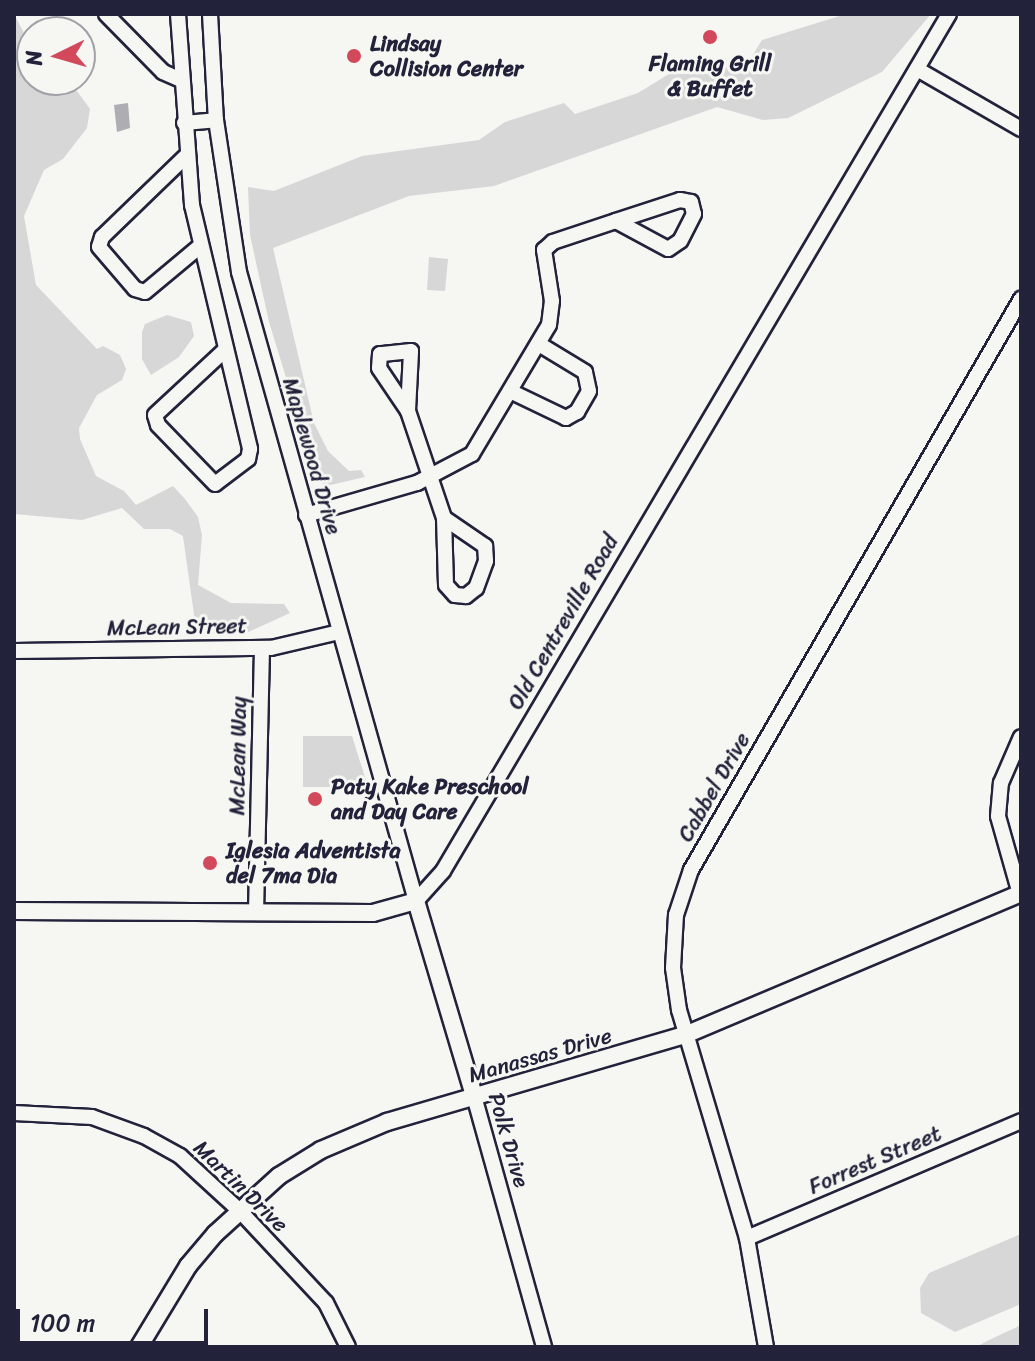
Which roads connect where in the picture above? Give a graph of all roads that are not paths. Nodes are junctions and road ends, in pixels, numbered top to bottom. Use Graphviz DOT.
graph roads {
  1 [pos="106,14"];
  2 [pos="178,14"];
  3 [pos="210,14"];
  4 [pos="949,14"];
  5 [pos="917,69"];
  6 [pos="181,80"];
  7 [pos="216,120"];
  8 [pos="184,123"];
  9 [pos="1021,129"];
  10 [pos="187,155"];
  11 [pos="616,221"];
  12 [pos="200,246"];
  13 [pos="1021,299"];
  14 [pos="539,344"];
  15 [pos="225,350"];
  16 [pos="512,392"];
  17 [pos="408,411"];
  18 [pos="431,478"];
  19 [pos="306,515"];
  20 [pos="444,518"];
  21 [pos="339,632"];
  22 [pos="262,649"];
  23 [pos="14,651"];
  24 [pos="1021,737"];
  25 [pos="1021,894"];
  26 [pos="416,901"];
  27 [pos="14,911"];
  28 [pos="256,913"];
  29 [pos="685,1035"];
  30 [pos="474,1096"];
  31 [pos="14,1113"];
  32 [pos="1021,1121"];
  33 [pos="239,1210"];
  34 [pos="747,1238"];
  35 [pos="139,1347"];
  36 [pos="348,1347"];
  37 [pos="544,1347"];
  38 [pos="766,1347"];
  1 -- 6 [label="street"];
  2 -- 6 [label="street"];
  3 -- 7 [label="street, Maplewood Drive"];
  4 -- 5 [label="street, Old Centreville Road"];
  5 -- 9 [label="street"];
  5 -- 26 [label="street, Old Centreville Road"];
  6 -- 8 [label="street"];
  7 -- 8 [label="street"];
  7 -- 19 [label="street, Maplewood Drive"];
  8 -- 10 [label="street"];
  10 -- 12 [label="street"];
  10 -- 12 [label="street"];
  11 -- 11 [label="street"];
  11 -- 14 [label="street"];
  12 -- 15 [label="street"];
  13 -- 29 [label="street, Cabbel Drive"];
  14 -- 16 [label="street"];
  14 -- 16 [label="street"];
  15 -- 15 [label="street"];
  16 -- 18 [label="street"];
  17 -- 18 [label="street"];
  18 -- 19 [label="street"];
  18 -- 20 [label="street"];
  19 -- 21 [label="street, Maplewood Drive"];
  20 -- 20 [label="street"];
  21 -- 22 [label="street, McLean Street"];
  21 -- 26 [label="street, Maplewood Drive"];
  22 -- 23 [label="street, McLean Street"];
  22 -- 28 [label="street, McLean Way"];
  24 -- 25 [label="street"];
  25 -- 29 [label="main road, Manassas Drive"];
  26 -- 28 [label="main road"];
  26 -- 30 [label="main road, Polk Drive"];
  27 -- 28 [label="main road"];
  29 -- 30 [label="main road, Manassas Drive"];
  29 -- 34 [label="street, Cabbel Drive"];
  30 -- 33 [label="main road, Manassas Drive"];
  30 -- 37 [label="street, Polk Drive"];
  31 -- 33 [label="street, Martin Drive"];
  32 -- 34 [label="street, Forrest Street"];
  33 -- 35 [label="main road, Manassas Drive"];
  33 -- 36 [label="street, Martin Drive"];
  34 -- 38 [label="street, Cabbel Drive"];
}
